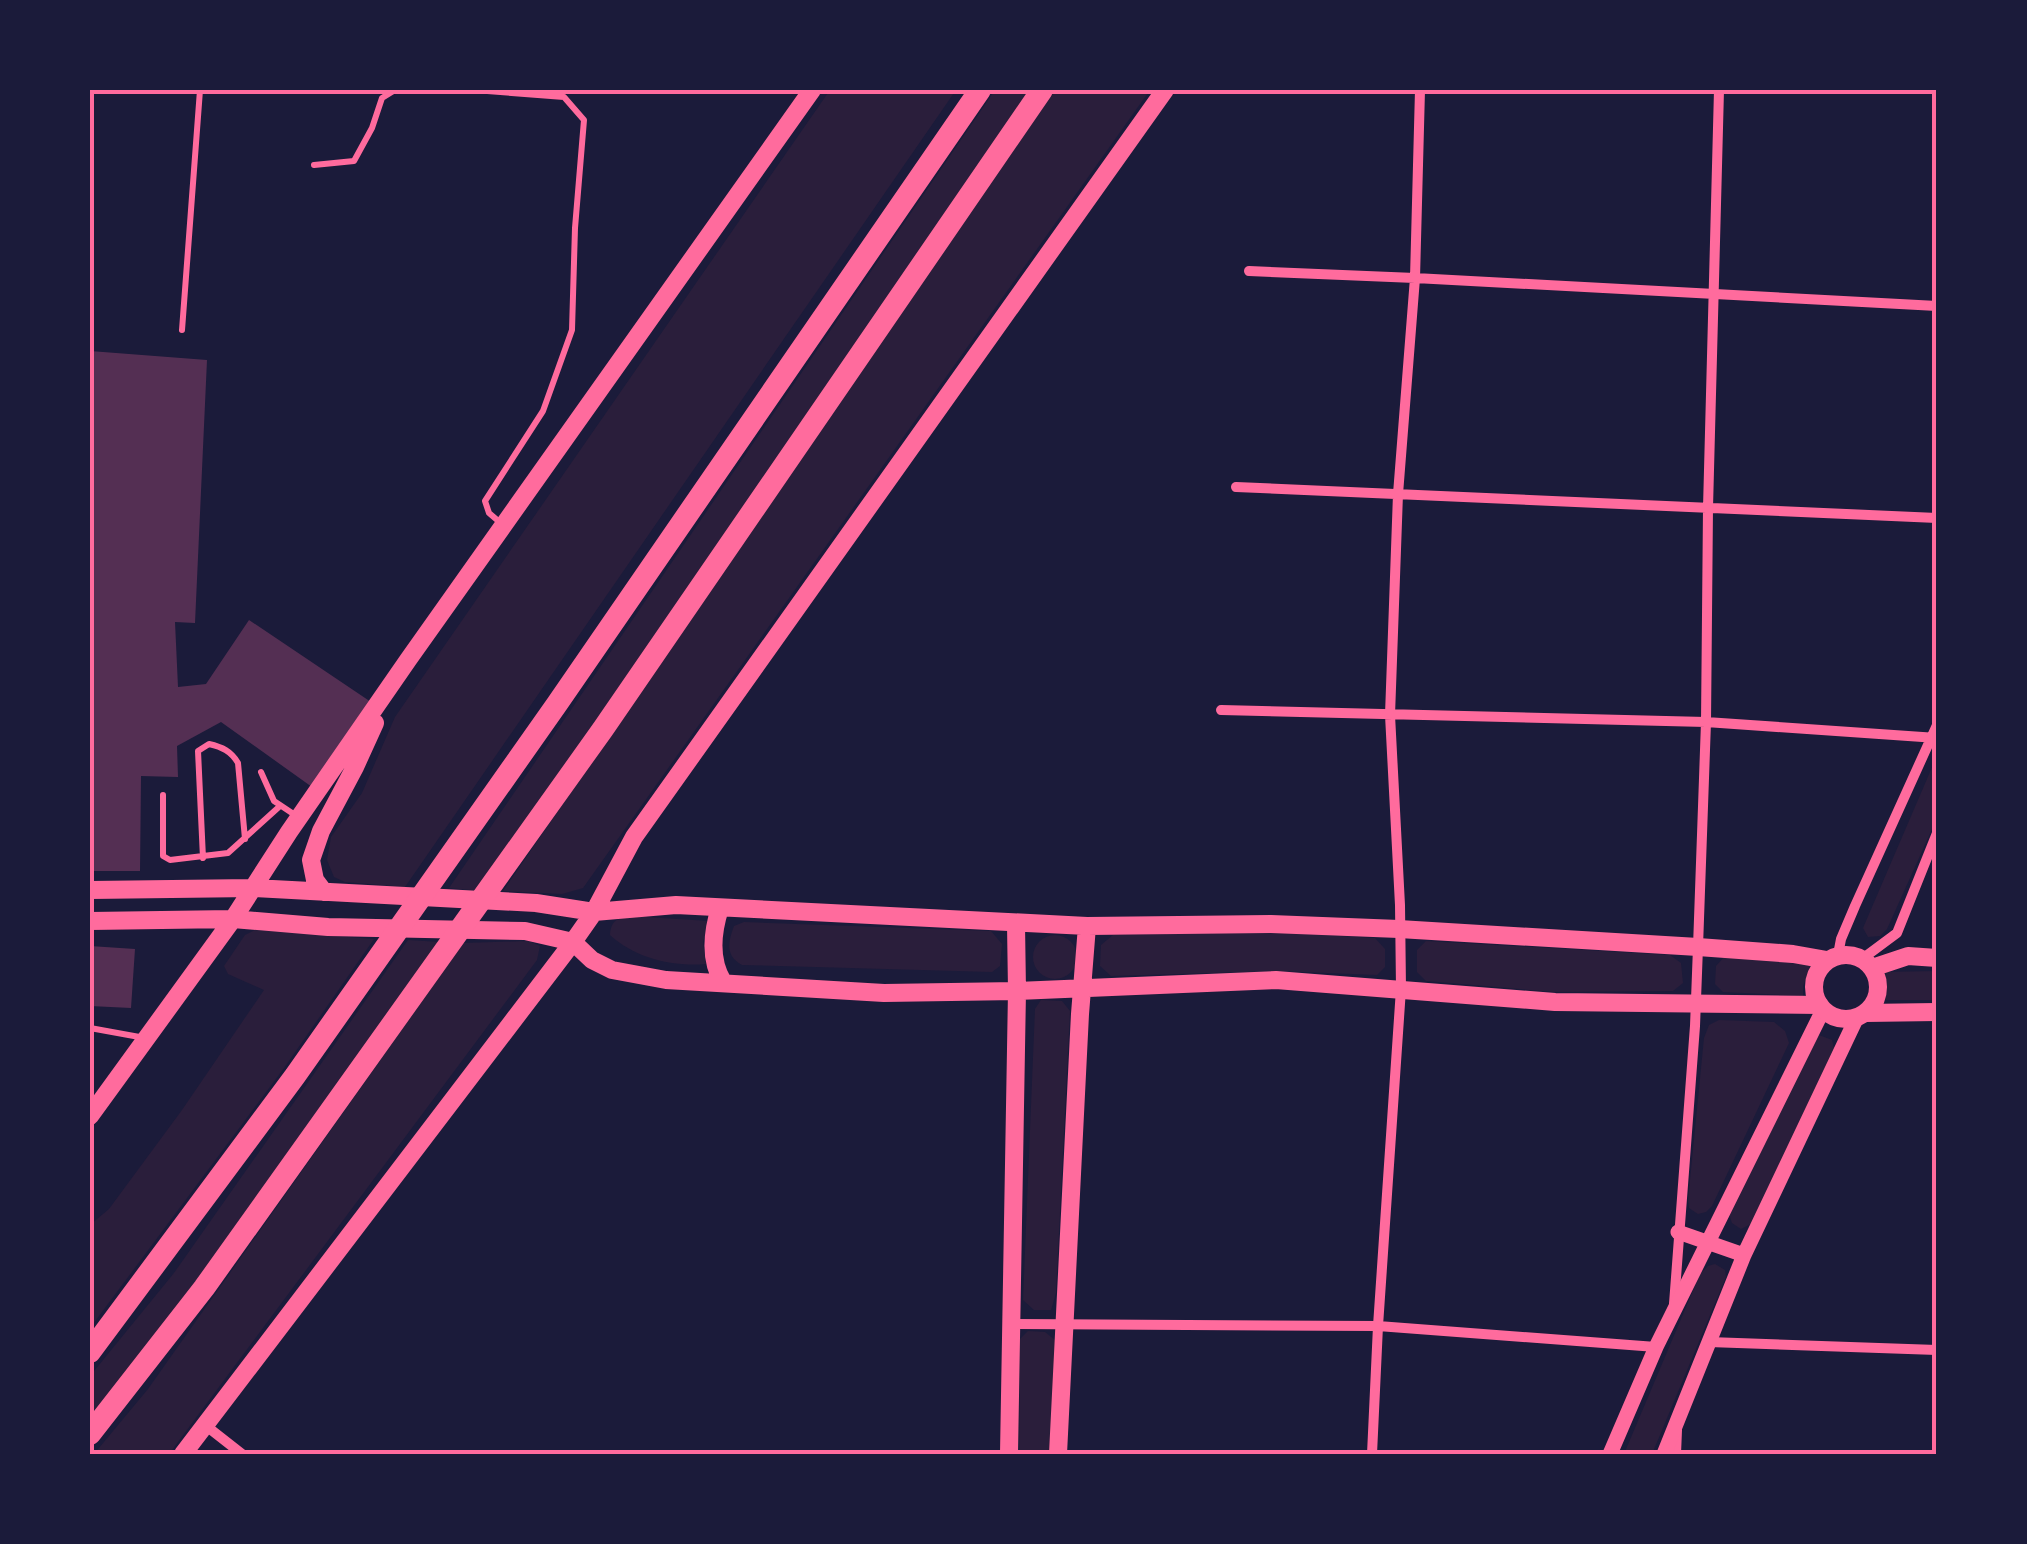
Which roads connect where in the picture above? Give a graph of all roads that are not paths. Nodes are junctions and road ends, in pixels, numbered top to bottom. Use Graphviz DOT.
graph roads {
  1 [pos="200,90"];
  2 [pos="395,90"];
  3 [pos="474,90"];
  4 [pos="812,90"];
  5 [pos="980,90"];
  6 [pos="1042,90"];
  7 [pos="1165,90"];
  8 [pos="1420,90"];
  9 [pos="1719,90"];
  10 [pos="314,165"];
  11 [pos="1249,271"];
  12 [pos="1415,278"];
  13 [pos="1713,296"];
  14 [pos="1937,306"];
  15 [pos="182,330"];
  16 [pos="1236,487"];
  17 [pos="1398,494"];
  18 [pos="1708,508"];
  19 [pos="1937,518"];
  20 [pos="504,526"];
  21 [pos="408,660"];
  22 [pos="1221,710"];
  23 [pos="1390,715"];
  24 [pos="1706,722"];
  25 [pos="1937,726"];
  26 [pos="1934,738"];
  27 [pos="262,772"];
  28 [pos="163,795"];
  29 [pos="280,806"];
  30 [pos="299,818"];
  31 [pos="1937,833"];
  32 [pos="245,838"];
  33 [pos="203,858"];
  34 [pos="253,888"];
  35 [pos="92,890"];
  36 [pos="329,892"];
  37 [pos="720,908"];
  38 [pos="594,912"];
  39 [pos="233,919"];
  40 [pos="91,921"];
  41 [pos="1016,924"];
  42 [pos="1087,926"];
  43 [pos="1400,929"];
  44 [pos="572,942"];
  45 [pos="1698,946"];
  46 [pos="1832,958"];
  47 [pos="1937,958"];
  48 [pos="1867,963"];
  49 [pos="723,982"];
  50 [pos="1083,988"];
  51 [pos="1402,989"];
  52 [pos="1017,992"];
  53 [pos="1696,1004"];
  54 [pos="1821,1008"];
  55 [pos="1937,1012"];
  56 [pos="1861,1015"];
  57 [pos="90,1028"];
  58 [pos="146,1038"];
  59 [pos="90,1116"];
  60 [pos="1678,1232"];
  61 [pos="1708,1241"];
  62 [pos="1744,1255"];
  63 [pos="1674,1310"];
  64 [pos="1012,1324"];
  65 [pos="1062,1326"];
  66 [pos="1378,1326"];
  67 [pos="1709,1342"];
  68 [pos="1656,1347"];
  69 [pos="1937,1350"];
  70 [pos="90,1352"];
  71 [pos="1677,1423"];
  72 [pos="205,1425"];
  73 [pos="90,1434"];
  74 [pos="183,1454"];
  75 [pos="242,1454"];
  76 [pos="1010,1454"];
  77 [pos="1058,1454"];
  78 [pos="1372,1454"];
  79 [pos="1610,1454"];
  80 [pos="1664,1454"];
  81 [pos="1676,1454"];
  1 -- 15 [label="lane"];
  2 -- 10 [label="lane"];
  3 -- 20 [label="lane"];
  4 -- 20 [label="main road"];
  5 -- 70 [label="highway"];
  6 -- 73 [label="highway"];
  7 -- 38 [label="main road"];
  8 -- 12 [label="street"];
  9 -- 13 [label="street"];
  11 -- 12 [label="street"];
  12 -- 13 [label="street"];
  12 -- 17 [label="street"];
  13 -- 14 [label="street"];
  13 -- 18 [label="street"];
  16 -- 17 [label="street"];
  17 -- 18 [label="street"];
  17 -- 23 [label="street"];
  18 -- 19 [label="street"];
  18 -- 24 [label="street"];
  20 -- 21 [label="main road"];
  21 -- 30 [label="main road"];
  21 -- 36 [label="main road"];
  22 -- 23 [label="street"];
  23 -- 24 [label="street"];
  23 -- 43 [label="street"];
  24 -- 26 [label="street"];
  24 -- 45 [label="street"];
  25 -- 26 [label="street"];
  26 -- 46 [label="street"];
  27 -- 29 [label="lane"];
  28 -- 33 [label="lane"];
  29 -- 30 [label="lane"];
  29 -- 32 [label="lane"];
  30 -- 34 [label="main road"];
  31 -- 48 [label="street"];
  32 -- 33 [label="lane"];
  32 -- 33 [label="lane"];
  34 -- 35 [label="main road"];
  34 -- 36 [label="main road"];
  34 -- 39 [label="main road"];
  35 -- 40 [label="main road"];
  36 -- 38 [label="main road"];
  37 -- 38 [label="main road"];
  37 -- 41 [label="main road"];
  37 -- 49 [label="main road"];
  38 -- 44 [label="main road"];
  39 -- 40 [label="main road"];
  39 -- 44 [label="main road"];
  39 -- 58 [label="main road"];
  41 -- 42 [label="main road"];
  41 -- 52 [label="main road"];
  42 -- 43 [label="main road"];
  42 -- 50 [label="main road"];
  43 -- 45 [label="main road"];
  43 -- 51 [label="street"];
  44 -- 49 [label="main road"];
  44 -- 72 [label="main road"];
  45 -- 46 [label="main road"];
  45 -- 53 [label="street"];
  46 -- 48 [label="main road"];
  46 -- 54 [label="main road"];
  47 -- 48 [label="main road"];
  48 -- 56 [label="main road"];
  49 -- 52 [label="main road"];
  50 -- 51 [label="main road"];
  50 -- 52 [label="main road"];
  50 -- 65 [label="main road"];
  51 -- 53 [label="main road"];
  51 -- 66 [label="street"];
  52 -- 64 [label="main road"];
  53 -- 54 [label="main road"];
  53 -- 60 [label="street"];
  54 -- 56 [label="main road"];
  54 -- 61 [label="street"];
  55 -- 56 [label="main road"];
  56 -- 62 [label="street"];
  57 -- 58 [label="lane"];
  58 -- 59 [label="main road"];
  60 -- 61 [label="street"];
  60 -- 63 [label="street"];
  61 -- 62 [label="street"];
  61 -- 63 [label="street"];
  62 -- 67 [label="street"];
  63 -- 68 [label="street"];
  64 -- 65 [label="street"];
  64 -- 76 [label="main road"];
  65 -- 66 [label="street"];
  65 -- 77 [label="main road"];
  66 -- 68 [label="street"];
  66 -- 78 [label="street"];
  67 -- 69 [label="street"];
  67 -- 71 [label="street"];
  68 -- 79 [label="street"];
  71 -- 80 [label="street"];
  71 -- 81 [label="street"];
  72 -- 74 [label="main road"];
  72 -- 75 [label="street"];
}
